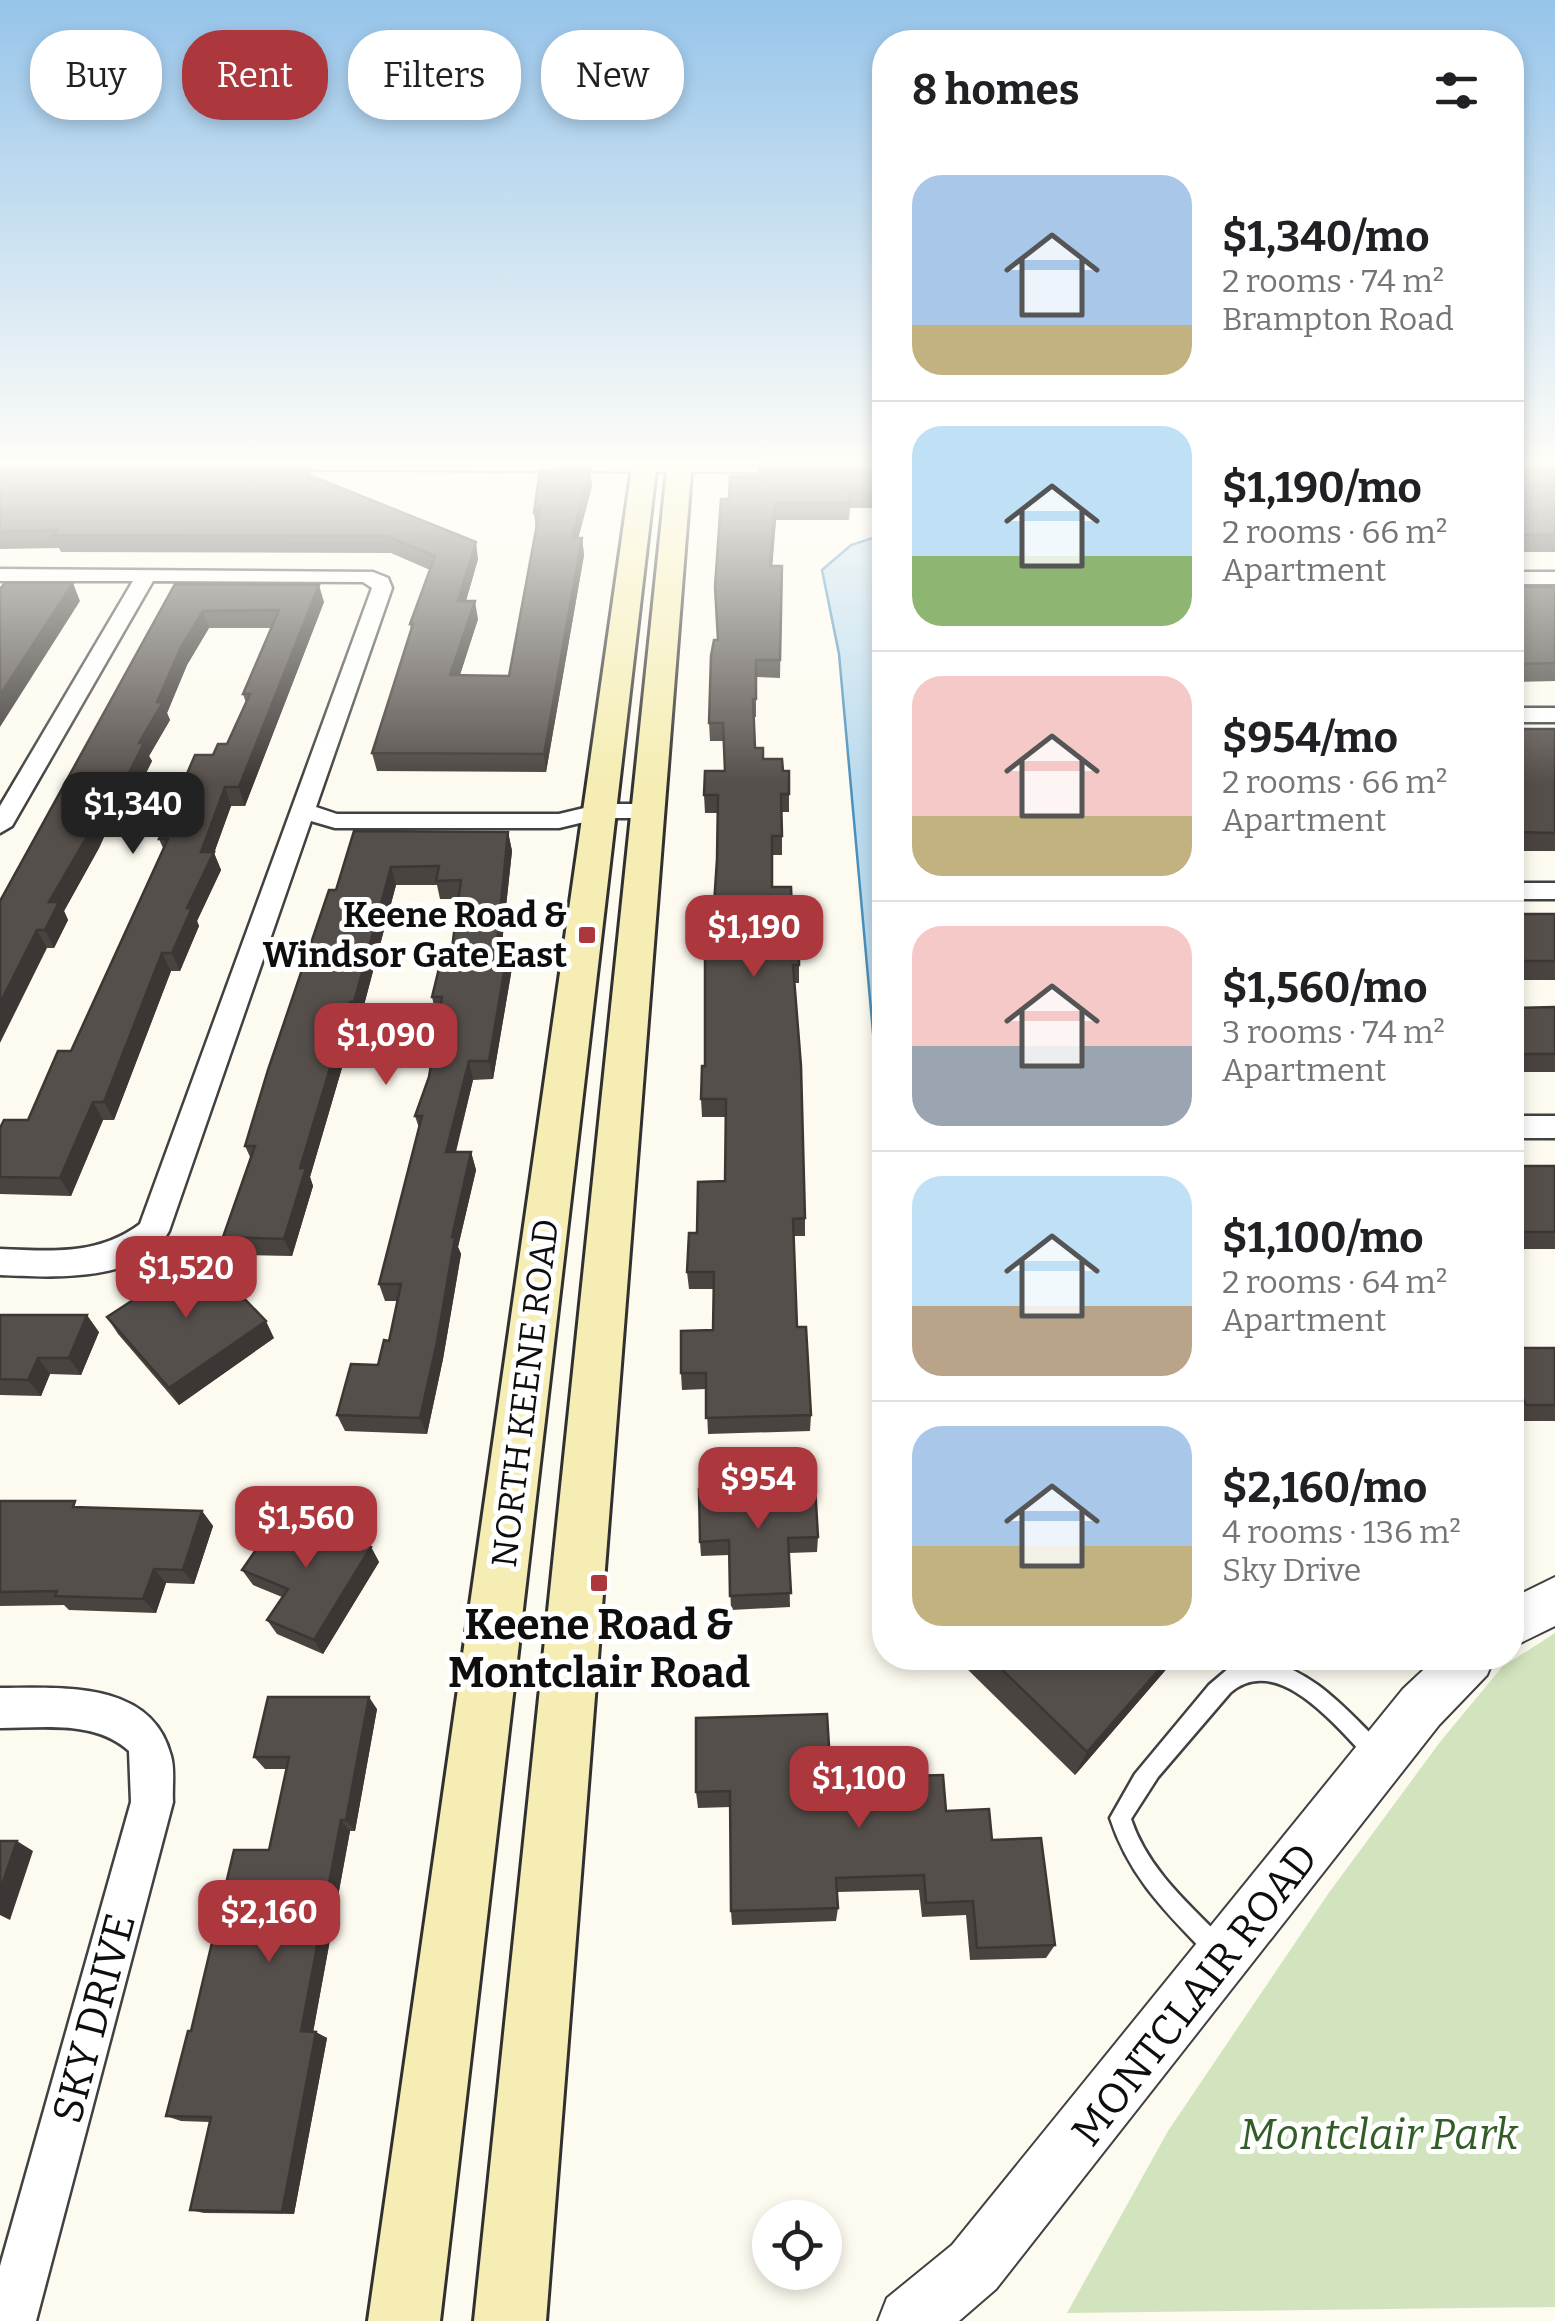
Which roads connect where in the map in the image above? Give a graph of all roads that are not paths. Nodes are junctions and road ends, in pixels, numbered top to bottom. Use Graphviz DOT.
graph roads {
  1 [pos="652,568"];
  2 [pos="661,568"];
  3 [pos="0,576"];
  4 [pos="146,576"];
  5 [pos="1524,578"];
  6 [pos="1555,578"];
  7 [pos="1524,715"];
  8 [pos="1555,715"];
  9 [pos="623,811"];
  10 [pos="304,812"];
  11 [pos="0,826"];
  12 [pos="1524,891"];
  13 [pos="1555,891"];
  14 [pos="1524,1127"];
  15 [pos="1555,1127"];
  16 [pos="0,1262"];
  17 [pos="1555,1600"];
  18 [pos="1524,1617"];
  19 [pos="1458,1670"];
  20 [pos="0,1708"];
  21 [pos="1380,1758"];
  22 [pos="1224,1956"];
  23 [pos="10,2321"];
  24 [pos="404,2321"];
  25 [pos="510,2321"];
  26 [pos="910,2321"];
  1 -- 9 [label="main road, NORTH KEENE ROAD"];
  2 -- 9 [label="main road, NORTH KEENE ROAD"];
  3 -- 4 [label="street"];
  4 -- 10 [label="street"];
  4 -- 11 [label="street"];
  5 -- 6 [label="street"];
  7 -- 8 [label="street"];
  9 -- 10 [label="street"];
  9 -- 24 [label="main road, NORTH KEENE ROAD"];
  9 -- 25 [label="main road, NORTH KEENE ROAD"];
  10 -- 16 [label="street"];
  12 -- 13 [label="street"];
  14 -- 15 [label="street"];
  17 -- 18 [label="street"];
  19 -- 21 [label="street, MONTCLAIR ROAD"];
  20 -- 23 [label="street, SKY DRIVE"];
  21 -- 22 [label="street, MONTCLAIR ROAD"];
  21 -- 22 [label="lane"];
  22 -- 26 [label="street, MONTCLAIR ROAD"];
}
